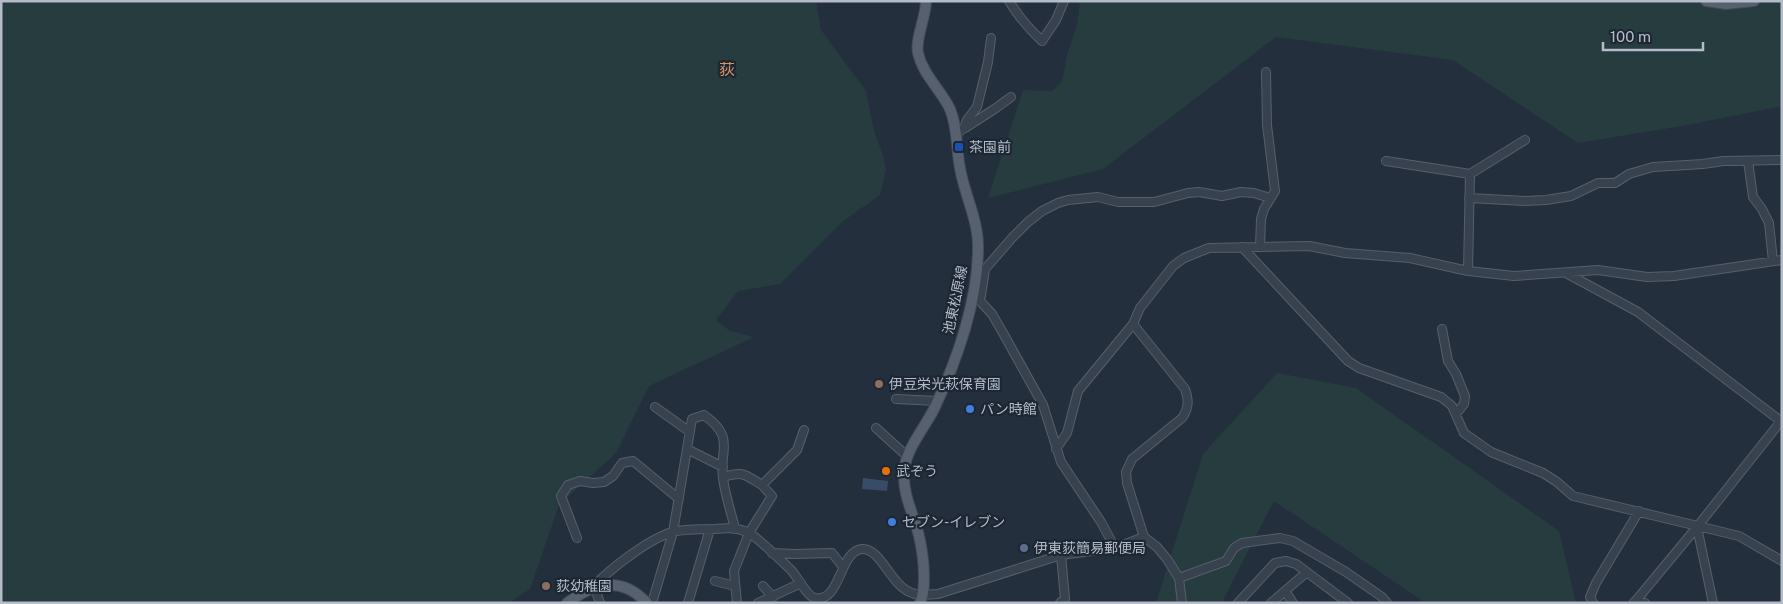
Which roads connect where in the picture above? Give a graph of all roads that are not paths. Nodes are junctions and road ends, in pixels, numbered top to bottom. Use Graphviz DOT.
graph roads {
  1 [pos="926,1"];
  2 [pos="1009,1"];
  3 [pos="1064,1"];
  4 [pos="1706,1"];
  5 [pos="1754,1"];
  6 [pos="991,38"];
  7 [pos="1266,72"];
  8 [pos="1011,97"];
  9 [pos="960,131"];
  10 [pos="1525,140"];
  11 [pos="1782,160"];
  12 [pos="1748,161"];
  13 [pos="1386,162"];
  14 [pos="1470,174"];
  15 [pos="1270,198"];
  16 [pos="1469,198"];
  17 [pos="1242,247"];
  18 [pos="1260,247"];
  19 [pos="1782,260"];
  20 [pos="1773,261"];
  21 [pos="1468,271"];
  22 [pos="1565,273"];
  23 [pos="972,299"];
  24 [pos="1133,324"];
  25 [pos="1442,329"];
  26 [pos="896,399"];
  27 [pos="937,401"];
  28 [pos="655,407"];
  29 [pos="1456,414"];
  30 [pos="1781,421"];
  31 [pos="876,428"];
  32 [pos="804,430"];
  33 [pos="690,432"];
  34 [pos="687,449"];
  35 [pos="1056,449"];
  36 [pos="908,457"];
  37 [pos="723,467"];
  38 [pos="723,477"];
  39 [pos="762,486"];
  40 [pos="679,499"];
  41 [pos="1639,511"];
  42 [pos="1697,527"];
  43 [pos="735,528"];
  44 [pos="710,529"];
  45 [pos="673,532"];
  46 [pos="749,532"];
  47 [pos="1144,537"];
  48 [pos="577,538"];
  49 [pos="1115,548"];
  50 [pos="772,552"];
  51 [pos="1061,556"];
  52 [pos="1782,561"];
  53 [pos="844,566"];
  54 [pos="1307,572"];
  55 [pos="1179,578"];
  56 [pos="715,581"];
  57 [pos="801,583"];
  58 [pos="594,586"];
  59 [pos="735,586"];
  60 [pos="763,586"];
  61 [pos="1285,591"];
  62 [pos="938,594"];
  63 [pos="773,597"];
  64 [pos="922,599"];
  65 [pos="571,601"];
  66 [pos="1634,602"];
  67 [pos="600,603"];
  68 [pos="647,603"];
  69 [pos="652,603"];
  70 [pos="688,603"];
  71 [pos="737,603"];
  72 [pos="758,603"];
  73 [pos="940,603"];
  74 [pos="1060,603"];
  75 [pos="1182,603"];
  76 [pos="1238,603"];
  77 [pos="1271,603"];
  78 [pos="1293,603"];
  79 [pos="1348,603"];
  80 [pos="1388,603"];
  81 [pos="1593,603"];
  82 [pos="1645,603"];
  83 [pos="1713,603"];
  1 -- 9 [label="main road, 池東松原線"];
  2 -- 3 [label="street"];
  4 -- 5 [label="main road"];
  6 -- 9 [label="street"];
  7 -- 15 [label="street"];
  8 -- 9 [label="street"];
  9 -- 23 [label="main road, 池東松原線"];
  10 -- 14 [label="street"];
  11 -- 12 [label="street"];
  12 -- 16 [label="street"];
  12 -- 20 [label="street"];
  13 -- 14 [label="street"];
  14 -- 16 [label="street"];
  15 -- 18 [label="street"];
  15 -- 23 [label="street"];
  16 -- 21 [label="street"];
  17 -- 18 [label="street"];
  17 -- 24 [label="street"];
  17 -- 29 [label="street"];
  18 -- 21 [label="street"];
  19 -- 20 [label="street"];
  20 -- 22 [label="street"];
  21 -- 22 [label="street"];
  22 -- 30 [label="street"];
  23 -- 27 [label="main road, 池東松原線"];
  23 -- 35 [label="street"];
  24 -- 35 [label="street"];
  24 -- 47 [label="street"];
  25 -- 29 [label="street"];
  26 -- 27 [label="street"];
  27 -- 36 [label="main road, 池東松原線"];
  28 -- 33 [label="street"];
  29 -- 41 [label="street"];
  30 -- 42 [label="street"];
  31 -- 36 [label="street"];
  32 -- 39 [label="street"];
  33 -- 34 [label="street"];
  33 -- 37 [label="street"];
  34 -- 37 [label="street"];
  34 -- 40 [label="street"];
  35 -- 49 [label="street"];
  36 -- 64 [label="main road, 池東松原線"];
  37 -- 38 [label="street"];
  38 -- 39 [label="street"];
  38 -- 43 [label="street"];
  39 -- 46 [label="street"];
  40 -- 45 [label="street"];
  40 -- 48 [label="street"];
  41 -- 42 [label="street"];
  41 -- 81 [label="street"];
  42 -- 52 [label="street"];
  42 -- 66 [label="street"];
  42 -- 83 [label="street"];
  43 -- 44 [label="street"];
  43 -- 46 [label="street"];
  44 -- 45 [label="street"];
  44 -- 70 [label="street"];
  45 -- 58 [label="street"];
  45 -- 69 [label="street"];
  46 -- 50 [label="street"];
  46 -- 59 [label="street"];
  47 -- 49 [label="street"];
  47 -- 55 [label="street"];
  49 -- 51 [label="street"];
  50 -- 53 [label="street"];
  50 -- 57 [label="street"];
  51 -- 62 [label="street"];
  51 -- 74 [label="street"];
  53 -- 57 [label="street"];
  53 -- 64 [label="street"];
  54 -- 61 [label="street"];
  54 -- 76 [label="street"];
  54 -- 79 [label="street"];
  55 -- 75 [label="street"];
  55 -- 80 [label="street"];
  56 -- 59 [label="street"];
  57 -- 63 [label="street"];
  58 -- 65 [label="main road"];
  58 -- 67 [label="street"];
  58 -- 68 [label="main road"];
  59 -- 71 [label="street"];
  60 -- 63 [label="street"];
  61 -- 77 [label="street"];
  61 -- 78 [label="street"];
  62 -- 64 [label="street"];
  62 -- 73 [label="street"];
  63 -- 72 [label="street"];
  66 -- 82 [label="street"];
}
